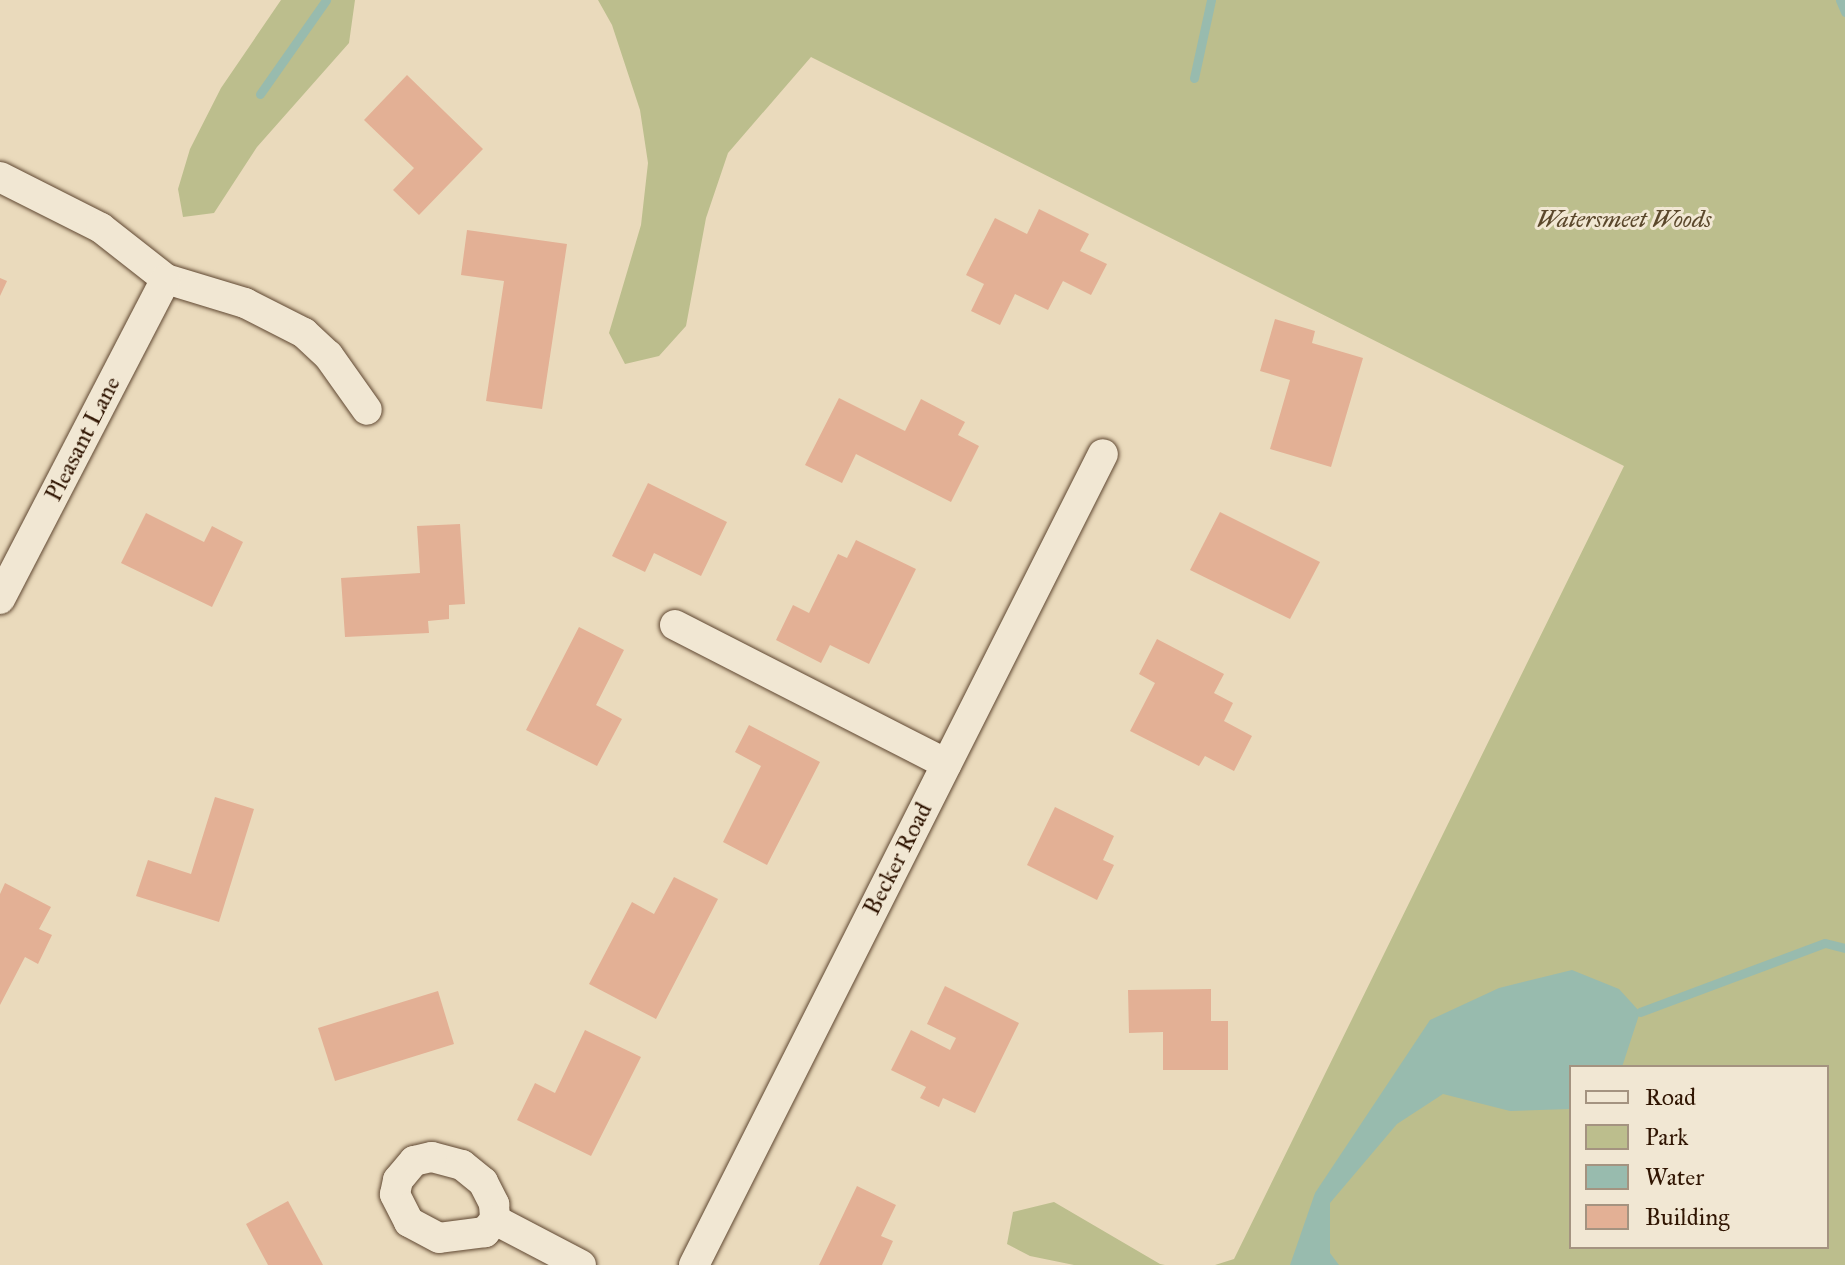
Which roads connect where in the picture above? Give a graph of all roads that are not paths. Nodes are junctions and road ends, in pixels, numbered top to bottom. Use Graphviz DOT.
graph roads {
  1 [pos="0,177"];
  2 [pos="166,279"];
  3 [pos="367,410"];
  4 [pos="1103,454"];
  5 [pos="0,599"];
  6 [pos="675,625"];
  7 [pos="947,764"];
  8 [pos="495,1220"];
  9 [pos="581,1265"];
  10 [pos="694,1265"];
  1 -- 2 [label="street"];
  2 -- 3 [label="street"];
  2 -- 5 [label="street, Pleasant Lane"];
  4 -- 7 [label="street, Becker Road"];
  6 -- 7 [label="street"];
  7 -- 10 [label="street, Becker Road"];
  8 -- 9 [label="street"];
}
